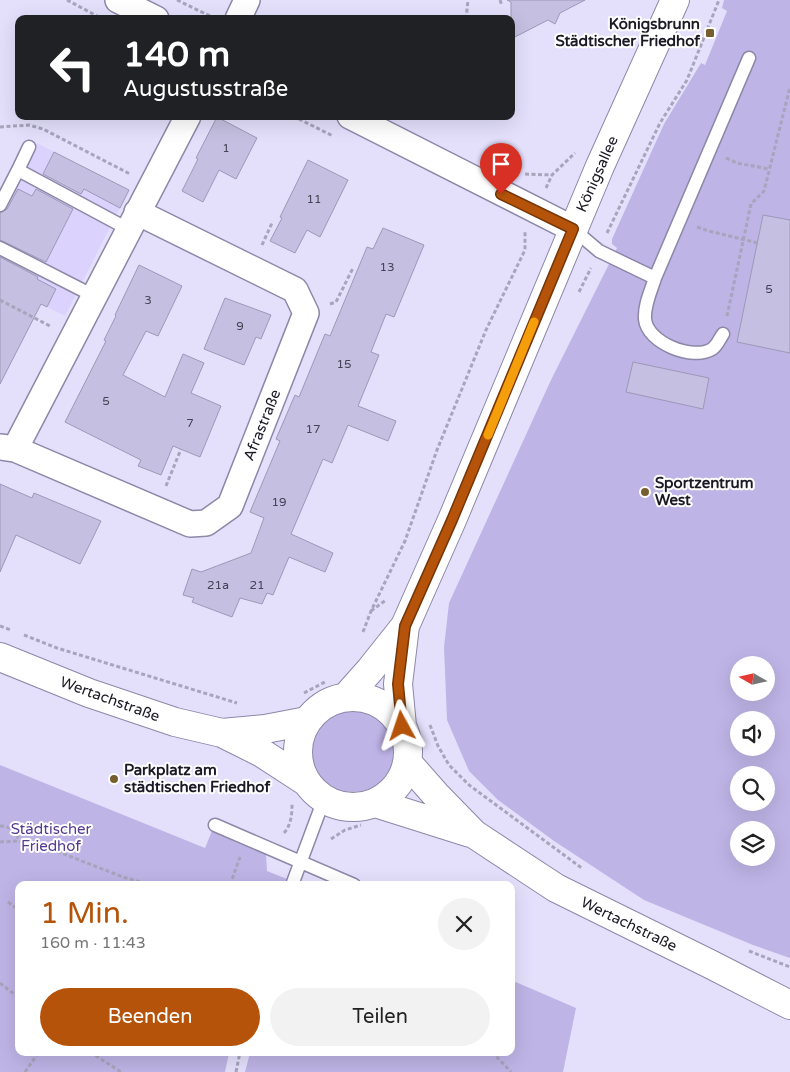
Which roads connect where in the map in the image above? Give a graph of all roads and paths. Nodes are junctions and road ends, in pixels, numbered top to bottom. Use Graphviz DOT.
graph roads {
  1 [pos="66,0"];
  2 [pos="118,0"];
  3 [pos="177,0"];
  4 [pos="247,0"];
  5 [pos="468,0"];
  6 [pos="500,0"];
  7 [pos="675,0"];
  8 [pos="502,6"];
  9 [pos="95,15"];
  10 [pos="148,15"];
  11 [pos="206,15"];
  12 [pos="240,15"];
  13 [pos="466,15"];
  14 [pos="749,58"];
  15 [pos="790,88"];
  16 [pos="186,120"];
  17 [pos="358,120"];
  18 [pos="0,127"];
  19 [pos="578,145"];
  20 [pos="29,147"];
  21 [pos="710,151"];
  22 [pos="770,169"];
  23 [pos="18,170"];
  24 [pos="151,185"];
  25 [pos="0,205"];
  26 [pos="535,211"];
  27 [pos="132,220"];
  28 [pos="680,220"];
  29 [pos="573,229"];
  30 [pos="743,240"];
  31 [pos="758,243"];
  32 [pos="0,248"];
  33 [pos="655,278"];
  34 [pos="94,296"];
  35 [pos="0,300"];
  36 [pos="723,334"];
  37 [pos="72,337"];
  38 [pos="8,448"];
  39 [pos="181,449"];
  40 [pos="156,511"];
  41 [pos="0,626"];
  42 [pos="405,626"];
  43 [pos="362,638"];
  44 [pos="0,657"];
  45 [pos="338,688"];
  46 [pos="245,705"];
  47 [pos="302,709"];
  48 [pos="429,721"];
  49 [pos="402,726"];
  50 [pos="222,733"];
  51 [pos="407,762"];
  52 [pos="307,793"];
  53 [pos="375,803"];
  54 [pos="214,824"];
  55 [pos="0,826"];
  56 [pos="275,832"];
  57 [pos="474,834"];
  58 [pos="246,838"];
  59 [pos="19,841"];
  60 [pos="0,842"];
  61 [pos="300,862"];
  62 [pos="588,872"];
  63 [pos="135,881"];
  64 [pos="231,881"];
  65 [pos="293,881"];
  66 [pos="345,881"];
  67 [pos="8,902"];
  68 [pos="15,907"];
  69 [pos="746,950"];
  70 [pos="790,967"];
  71 [pos="0,983"];
  72 [pos="15,995"];
  73 [pos="790,1006"];
  74 [pos="36,1056"];
  75 [pos="96,1056"];
  76 [pos="239,1056"];
  77 [pos="496,1056"];
  78 [pos="25,1072"];
  79 [pos="121,1072"];
  80 [pos="236,1072"];
  81 [pos="511,1072"];
  1 -- 9 [label="path"];
  2 -- 10 [label="street"];
  3 -- 11 [label="path"];
  4 -- 12 [label="street"];
  5 -- 13 [label="path"];
  6 -- 8 [label="path"];
  7 -- 29 [label="street, Königsallee"];
  14 -- 21 [label="lane"];
  15 -- 22 [label="path"];
  16 -- 24 [label="street, Afrastraße"];
  17 -- 26 [label="street"];
  18 -- 24 [label="path"];
  19 -- 26 [label="path"];
  20 -- 23 [label="lane"];
  21 -- 22 [label="path"];
  21 -- 28 [label="lane"];
  22 -- 30 [label="path"];
  23 -- 25 [label="lane"];
  23 -- 27 [label="lane"];
  24 -- 27 [label="street, Afrastraße"];
  26 -- 29 [label="street"];
  26 -- 43 [label="path"];
  27 -- 34 [label="street, Afrastraße"];
  27 -- 40 [label="street, Afrastraße"];
  28 -- 30 [label="path"];
  28 -- 33 [label="lane"];
  29 -- 33 [label="lane"];
  29 -- 42 [label="street, Königsallee"];
  30 -- 31 [label="path"];
  30 -- 36 [label="path"];
  32 -- 34 [label="lane"];
  33 -- 36 [label="lane"];
  34 -- 37 [label="street, Afrastraße"];
  35 -- 37 [label="path"];
  37 -- 38 [label="street, Afrastraße"];
  38 -- 40 [label="street, Afrastraße"];
  39 -- 40 [label="path"];
  41 -- 46 [label="path"];
  42 -- 45 [label="street, Königsallee"];
  42 -- 49 [label="street, Königsallee"];
  44 -- 50 [label="street, Wertachstraße"];
  45 -- 47 [label="street"];
  45 -- 47 [label="path"];
  45 -- 49 [label="street"];
  47 -- 50 [label="street, Wertachstraße"];
  47 -- 52 [label="street"];
  48 -- 62 [label="path"];
  49 -- 51 [label="street"];
  50 -- 52 [label="street, Wertachstraße"];
  51 -- 53 [label="street"];
  51 -- 57 [label="street, Wertachstraße"];
  52 -- 53 [label="street"];
  52 -- 56 [label="path"];
  52 -- 61 [label="lane"];
  53 -- 57 [label="street, Wertachstraße"];
  54 -- 58 [label="lane"];
  55 -- 59 [label="path"];
  57 -- 73 [label="street, Wertachstraße"];
  58 -- 61 [label="lane"];
  58 -- 64 [label="path"];
  59 -- 60 [label="path"];
  59 -- 63 [label="path"];
  61 -- 65 [label="lane"];
  61 -- 66 [label="lane"];
  67 -- 68 [label="path"];
  69 -- 70 [label="path"];
  71 -- 72 [label="path"];
  74 -- 78 [label="path"];
  75 -- 79 [label="path"];
  76 -- 80 [label="path"];
  77 -- 81 [label="path"];
}
